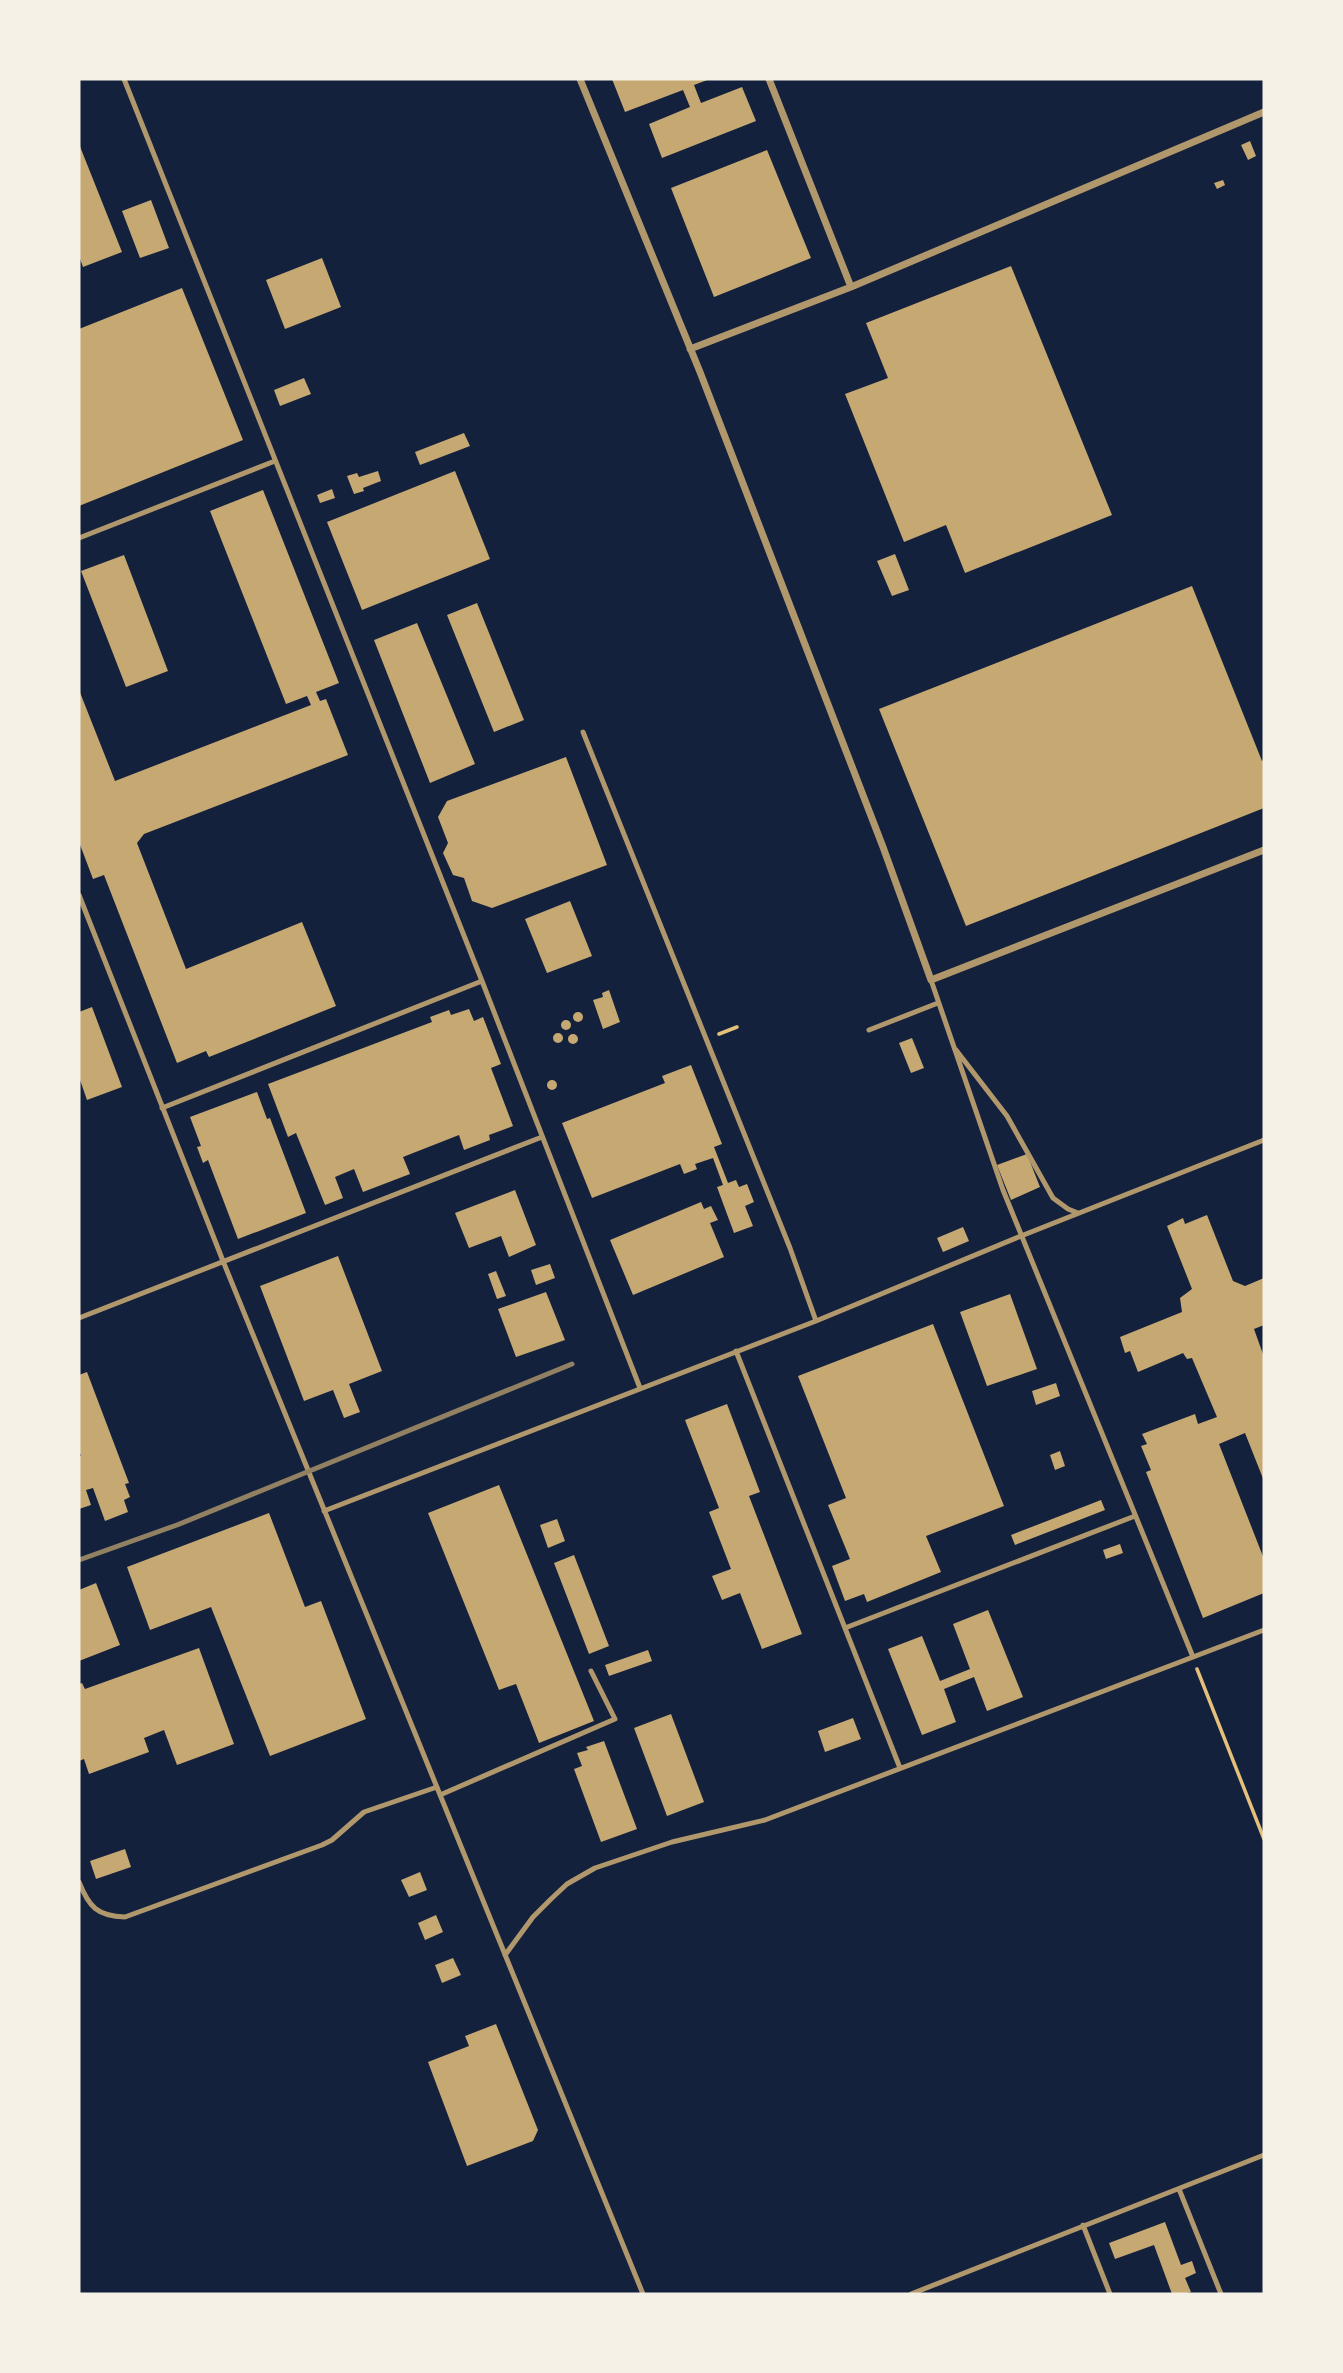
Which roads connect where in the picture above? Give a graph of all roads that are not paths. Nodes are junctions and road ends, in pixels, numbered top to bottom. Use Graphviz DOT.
graph roads {
  1 [pos="124,79"];
  2 [pos="580,79"];
  3 [pos="769,79"];
  4 [pos="1264,112"];
  5 [pos="851,287"];
  6 [pos="690,349"];
  7 [pos="275,461"];
  8 [pos="79,538"];
  9 [pos="583,732"];
  10 [pos="1264,850"];
  11 [pos="79,895"];
  12 [pos="931,980"];
  13 [pos="482,981"];
  14 [pos="938,1003"];
  15 [pos="869,1030"];
  16 [pos="953,1045"];
  17 [pos="162,1108"];
  18 [pos="542,1137"];
  19 [pos="1264,1140"];
  20 [pos="1078,1213"];
  21 [pos="1021,1236"];
  22 [pos="223,1261"];
  23 [pos="79,1318"];
  24 [pos="816,1321"];
  25 [pos="736,1351"];
  26 [pos="640,1388"];
  27 [pos="324,1511"];
  28 [pos="1135,1516"];
  29 [pos="845,1628"];
  30 [pos="1264,1630"];
  31 [pos="1193,1657"];
  32 [pos="592,1671"];
  33 [pos="900,1768"];
  34 [pos="437,1787"];
  35 [pos="440,1796"];
  36 [pos="79,1882"];
  37 [pos="505,1955"];
  38 [pos="1264,2155"];
  39 [pos="1179,2189"];
  40 [pos="1083,2225"];
  41 [pos="643,2294"];
  42 [pos="911,2294"];
  43 [pos="1110,2294"];
  44 [pos="1221,2294"];
  1 -- 7 [label="lane"];
  2 -- 6 [label="street"];
  3 -- 5 [label="street"];
  4 -- 5 [label="street"];
  5 -- 6 [label="street"];
  6 -- 12 [label="street"];
  7 -- 8 [label="lane"];
  7 -- 13 [label="lane"];
  9 -- 24 [label="lane"];
  10 -- 12 [label="street"];
  11 -- 17 [label="lane"];
  12 -- 14 [label="lane"];
  13 -- 17 [label="lane"];
  13 -- 18 [label="lane"];
  14 -- 15 [label="lane"];
  14 -- 16 [label="lane"];
  16 -- 20 [label="lane"];
  16 -- 21 [label="lane"];
  17 -- 22 [label="lane"];
  18 -- 22 [label="lane"];
  18 -- 26 [label="lane"];
  19 -- 20 [label="lane"];
  20 -- 21 [label="lane"];
  21 -- 24 [label="lane"];
  21 -- 28 [label="lane"];
  22 -- 23 [label="lane"];
  22 -- 27 [label="lane"];
  24 -- 25 [label="lane"];
  25 -- 26 [label="lane"];
  25 -- 29 [label="lane"];
  26 -- 27 [label="lane"];
  27 -- 34 [label="lane"];
  28 -- 29 [label="lane"];
  28 -- 31 [label="lane"];
  29 -- 33 [label="lane"];
  30 -- 31 [label="lane"];
  31 -- 33 [label="lane"];
  32 -- 35 [label="lane"];
  33 -- 37 [label="lane"];
  34 -- 35 [label="lane"];
  34 -- 36 [label="lane"];
  35 -- 37 [label="lane"];
  37 -- 41 [label="lane"];
  38 -- 39 [label="lane"];
  39 -- 40 [label="lane"];
  39 -- 44 [label="lane"];
  40 -- 42 [label="lane"];
  40 -- 43 [label="lane"];
}
